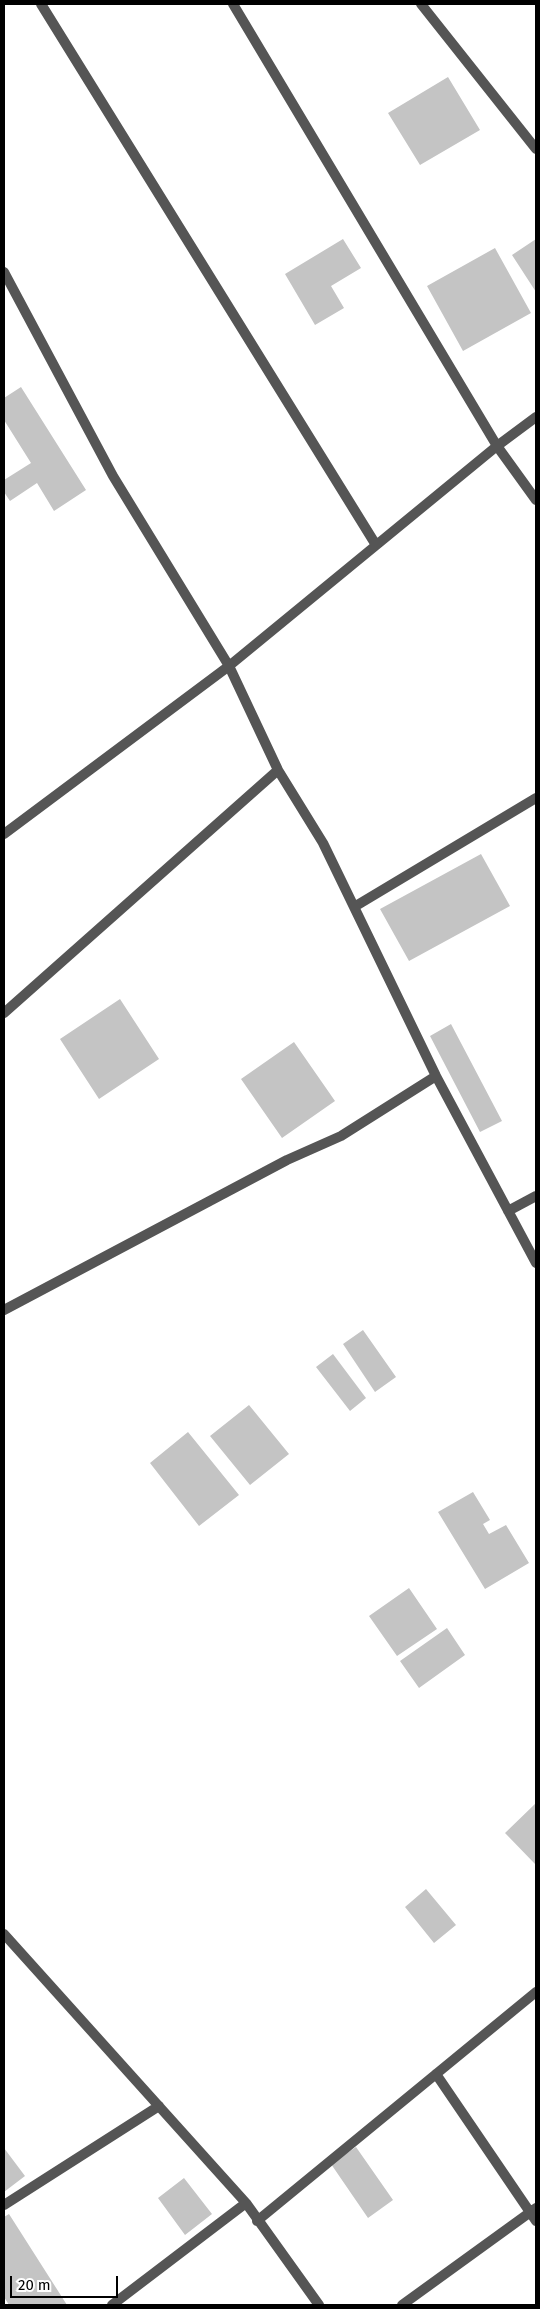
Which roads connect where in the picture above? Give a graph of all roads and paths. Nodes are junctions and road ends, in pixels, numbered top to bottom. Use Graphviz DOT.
graph roads {
  1 [pos="41,4"];
  2 [pos="233,4"];
  3 [pos="421,4"];
  4 [pos="536,149"];
  5 [pos="4,272"];
  6 [pos="536,417"];
  7 [pos="497,446"];
  8 [pos="536,500"];
  9 [pos="376,545"];
  10 [pos="229,666"];
  11 [pos="278,770"];
  12 [pos="536,798"];
  13 [pos="4,834"];
  14 [pos="354,907"];
  15 [pos="4,1013"];
  16 [pos="436,1076"];
  17 [pos="536,1196"];
  18 [pos="508,1211"];
  19 [pos="536,1263"];
  20 [pos="4,1310"];
  21 [pos="4,1934"];
  22 [pos="536,1992"];
  23 [pos="436,2074"];
  24 [pos="159,2106"];
  25 [pos="246,2203"];
  26 [pos="4,2205"];
  27 [pos="534,2214"];
  28 [pos="257,2221"];
  29 [pos="112,2305"];
  30 [pos="319,2305"];
  31 [pos="402,2305"];
  1 -- 9 [label="street"];
  2 -- 7 [label="street"];
  3 -- 4 [label="street"];
  5 -- 10 [label="street"];
  6 -- 7 [label="street"];
  7 -- 8 [label="street"];
  7 -- 9 [label="street"];
  9 -- 10 [label="street"];
  10 -- 11 [label="street"];
  10 -- 13 [label="street"];
  11 -- 14 [label="street"];
  11 -- 15 [label="street"];
  12 -- 14 [label="street"];
  14 -- 16 [label="street"];
  16 -- 18 [label="street"];
  16 -- 20 [label="street"];
  17 -- 18 [label="street"];
  18 -- 19 [label="street"];
  21 -- 24 [label="street"];
  22 -- 23 [label="street"];
  23 -- 27 [label="street"];
  23 -- 28 [label="street"];
  24 -- 25 [label="street"];
  24 -- 26 [label="street"];
  25 -- 28 [label="street"];
  25 -- 29 [label="street"];
  27 -- 31 [label="street"];
  28 -- 30 [label="street"];
}
